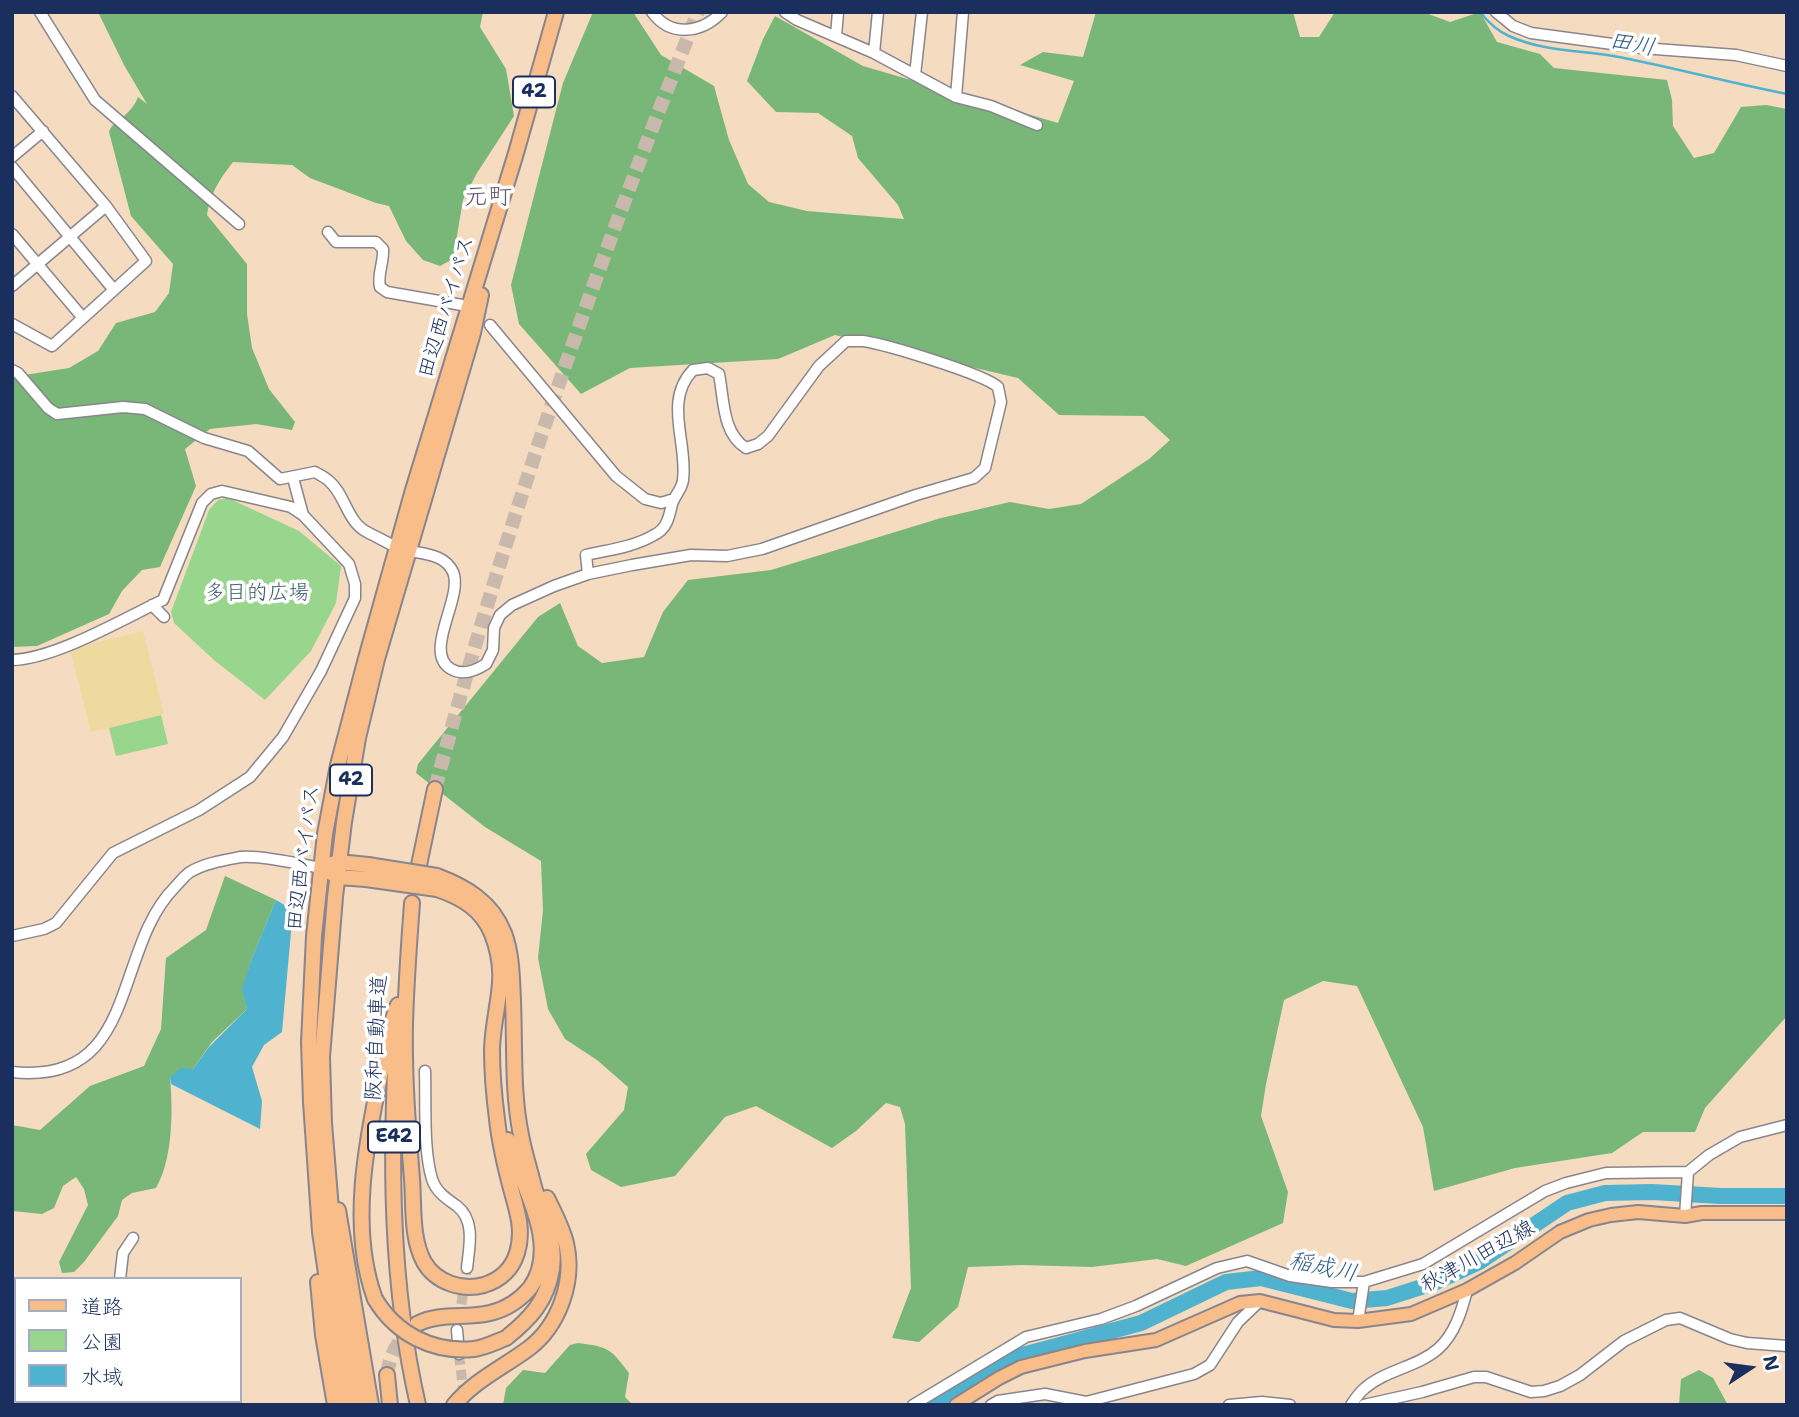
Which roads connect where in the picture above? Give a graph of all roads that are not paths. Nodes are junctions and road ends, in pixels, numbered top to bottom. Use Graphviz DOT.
graph roads {
  1 [pos="40,12"];
  2 [pos="556,12"];
  3 [pos="652,12"];
  4 [pos="722,12"];
  5 [pos="785,12"];
  6 [pos="838,12"];
  7 [pos="878,12"];
  8 [pos="922,12"];
  9 [pos="963,12"];
  10 [pos="1496,12"];
  11 [pos="797,16"];
  12 [pos="836,36"];
  13 [pos="874,53"];
  14 [pos="1787,66"];
  15 [pos="915,75"];
  16 [pos="12,96"];
  17 [pos="956,97"];
  18 [pos="1037,125"];
  19 [pos="43,131"];
  20 [pos="12,157"];
  21 [pos="12,167"];
  22 [pos="106,206"];
  23 [pos="239,224"];
  24 [pos="328,232"];
  25 [pos="12,234"];
  26 [pos="70,237"];
  27 [pos="38,264"];
  28 [pos="12,286"];
  29 [pos="114,290"];
  30 [pos="462,306"];
  31 [pos="83,318"];
  32 [pos="12,324"];
  33 [pos="490,325"];
  34 [pos="12,370"];
  35 [pos="293,478"];
  36 [pos="674,499"];
  37 [pos="303,514"];
  38 [pos="404,549"];
  39 [pos="588,575"];
  40 [pos="12,660"];
  41 [pos="435,789"];
  42 [pos="320,868"];
  43 [pos="338,869"];
  44 [pos="437,883"];
  45 [pos="412,903"];
  46 [pos="12,936"];
  47 [pos="398,1005"];
  48 [pos="497,1020"];
  49 [pos="425,1071"];
  50 [pos="12,1072"];
  51 [pos="311,1102"];
  52 [pos="324,1123"];
  53 [pos="1787,1125"];
  54 [pos="527,1155"];
  55 [pos="1688,1172"];
  56 [pos="1684,1210"];
  57 [pos="1787,1213"];
  58 [pos="132,1238"];
  59 [pos="467,1268"];
  60 [pos="120,1277"];
  61 [pos="1364,1286"];
  62 [pos="1468,1290"];
  63 [pos="1259,1301"];
  64 [pos="1360,1316"];
  65 [pos="417,1324"];
  66 [pos="457,1330"];
  67 [pos="1787,1346"];
  68 [pos="459,1355"];
  69 [pos="387,1375"];
  70 [pos="1115,1394"];
  71 [pos="335,1405"];
  72 [pos="349,1405"];
  73 [pos="359,1405"];
  74 [pos="371,1405"];
  75 [pos="390,1405"];
  76 [pos="418,1405"];
  77 [pos="454,1405"];
  78 [pos="913,1405"];
  79 [pos="956,1405"];
  80 [pos="991,1405"];
  81 [pos="1122,1405"];
  82 [pos="1229,1405"];
  83 [pos="1290,1405"];
  84 [pos="1351,1405"];
  85 [pos="1364,1405"];
  1 -- 23 [label="street"];
  2 -- 38 [label="highway, 田辺西バイパス / 42"];
  3 -- 4 [label="street"];
  5 -- 11 [label="street"];
  6 -- 12 [label="street"];
  7 -- 13 [label="street"];
  8 -- 15 [label="street"];
  9 -- 17 [label="street"];
  10 -- 14 [label="street"];
  11 -- 12 [label="street"];
  12 -- 13 [label="street"];
  13 -- 15 [label="street"];
  15 -- 17 [label="street"];
  16 -- 19 [label="street"];
  17 -- 18 [label="street"];
  19 -- 20 [label="street"];
  19 -- 22 [label="street"];
  21 -- 26 [label="street"];
  22 -- 26 [label="street"];
  22 -- 29 [label="street"];
  24 -- 30 [label="street"];
  25 -- 27 [label="street"];
  26 -- 27 [label="street"];
  26 -- 29 [label="street"];
  27 -- 28 [label="street"];
  27 -- 31 [label="street"];
  29 -- 31 [label="street"];
  31 -- 32 [label="street"];
  33 -- 36 [label="street"];
  34 -- 35 [label="street"];
  35 -- 37 [label="street"];
  35 -- 38 [label="street"];
  36 -- 39 [label="street"];
  36 -- 39 [label="street"];
  37 -- 40 [label="street"];
  37 -- 46 [label="street"];
  38 -- 39 [label="street"];
  38 -- 42 [label="highway, 田辺西バイパス / 42"];
  38 -- 43 [label="highway, 田辺西バイパス / 42"];
  41 -- 45 [label="highway, 阪和自動車道 / E42"];
  42 -- 43 [label="highway"];
  42 -- 50 [label="street"];
  42 -- 51 [label="highway, 田辺西バイパス / 42"];
  43 -- 44 [label="highway, bridge"];
  43 -- 52 [label="highway, 田辺西バイパス / 42"];
  44 -- 48 [label="highway"];
  44 -- 54 [label="highway"];
  45 -- 47 [label="highway, 阪和自動車道 / E42"];
  45 -- 48 [label="highway"];
  47 -- 54 [label="highway, bridge"];
  47 -- 76 [label="highway, 阪和自動車道 / E42"];
  48 -- 65 [label="highway"];
  49 -- 59 [label="street"];
  51 -- 71 [label="highway, 42"];
  51 -- 72 [label="highway, 田辺西バイパス / 42"];
  52 -- 73 [label="highway, 田辺西バイパス / 42"];
  52 -- 74 [label="highway, 42"];
  53 -- 55 [label="street"];
  54 -- 77 [label="highway"];
  55 -- 56 [label="street"];
  55 -- 61 [label="street"];
  56 -- 57 [label="main road, 秋津川田辺線"];
  56 -- 62 [label="main road, 秋津川田辺線"];
  58 -- 60 [label="street"];
  61 -- 64 [label="street"];
  61 -- 78 [label="street"];
  62 -- 64 [label="main road, 秋津川田辺線"];
  62 -- 84 [label="street"];
  63 -- 64 [label="main road, 秋津川田辺線"];
  63 -- 70 [label="street"];
  63 -- 79 [label="main road, 秋津川田辺線"];
  66 -- 68 [label="street"];
  67 -- 85 [label="street"];
  69 -- 75 [label="highway"];
  70 -- 80 [label="street"];
  70 -- 81 [label="street"];
  82 -- 83 [label="street"];
}
